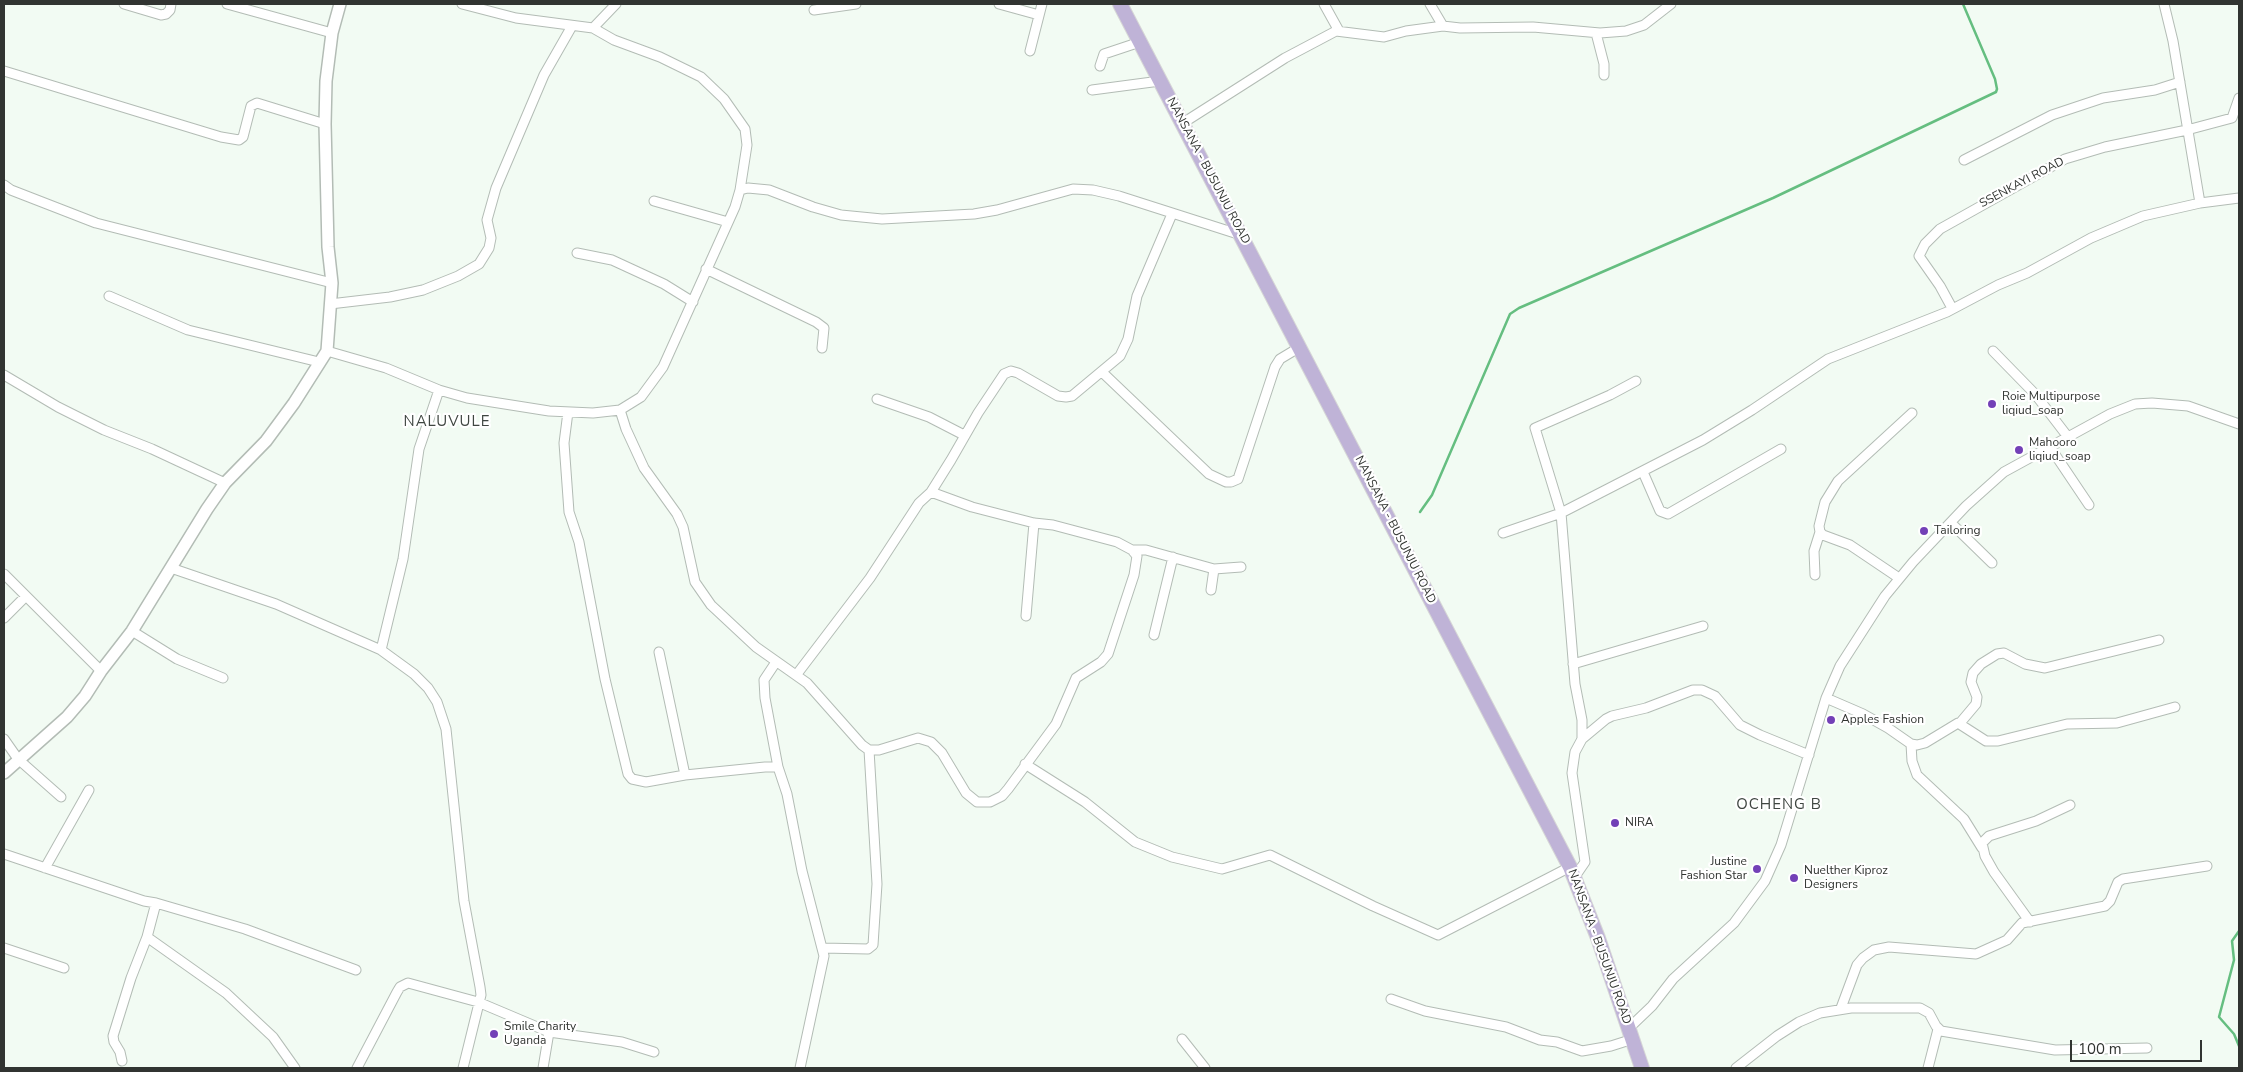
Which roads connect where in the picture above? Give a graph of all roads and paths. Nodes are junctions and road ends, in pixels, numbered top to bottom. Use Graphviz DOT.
graph roads {
  1 [pos="124,4"];
  2 [pos="171,4"];
  3 [pos="227,4"];
  4 [pos="340,4"];
  5 [pos="462,4"];
  6 [pos="616,4"];
  7 [pos="856,4"];
  8 [pos="999,4"];
  9 [pos="1042,4"];
  10 [pos="1120,4"];
  11 [pos="1324,4"];
  12 [pos="1430,4"];
  13 [pos="1671,4"];
  14 [pos="2164,4"];
  15 [pos="814,10"];
  16 [pos="1039,15"];
  17 [pos="572,26"];
  18 [pos="1443,26"];
  19 [pos="593,28"];
  20 [pos="1339,31"];
  21 [pos="332,33"];
  22 [pos="1596,33"];
  23 [pos="1140,42"];
  24 [pos="1030,51"];
  25 [pos="1100,66"];
  26 [pos="4,71"];
  27 [pos="1604,76"];
  28 [pos="1160,81"];
  29 [pos="2180,82"];
  30 [pos="1092,90"];
  31 [pos="2239,98"];
  32 [pos="1183,123"];
  33 [pos="325,124"];
  34 [pos="2187,130"];
  35 [pos="1964,160"];
  36 [pos="4,185"];
  37 [pos="740,190"];
  38 [pos="2239,198"];
  39 [pos="654,201"];
  40 [pos="2200,203"];
  41 [pos="1172,214"];
  42 [pos="728,222"];
  43 [pos="1241,235"];
  44 [pos="577,253"];
  45 [pos="706,269"];
  46 [pos="332,283"];
  47 [pos="109,296"];
  48 [pos="693,302"];
  49 [pos="330,304"];
  50 [pos="1952,308"];
  51 [pos="1300,347"];
  52 [pos="822,348"];
  53 [pos="327,351"];
  54 [pos="1993,351"];
  55 [pos="319,362"];
  56 [pos="1102,372"];
  57 [pos="4,375"];
  58 [pos="1636,381"];
  59 [pos="438,390"];
  60 [pos="878,399"];
  61 [pos="620,410"];
  62 [pos="568,412"];
  63 [pos="1912,413"];
  64 [pos="2239,424"];
  65 [pos="964,435"];
  66 [pos="2068,437"];
  67 [pos="2050,447"];
  68 [pos="1781,449"];
  69 [pos="1643,472"];
  70 [pos="225,483"];
  71 [pos="931,492"];
  72 [pos="2089,505"];
  73 [pos="1561,514"];
  74 [pos="1034,523"];
  75 [pos="1951,523"];
  76 [pos="1820,532"];
  77 [pos="1503,533"];
  78 [pos="1132,550"];
  79 [pos="1173,557"];
  80 [pos="1992,563"];
  81 [pos="1241,567"];
  82 [pos="171,568"];
  83 [pos="1214,569"];
  84 [pos="4,574"];
  85 [pos="1815,575"];
  86 [pos="1899,578"];
  87 [pos="1212,590"];
  88 [pos="25,597"];
  89 [pos="1026,616"];
  90 [pos="4,618"];
  91 [pos="1703,626"];
  92 [pos="132,631"];
  93 [pos="1154,636"];
  94 [pos="2160,640"];
  95 [pos="381,650"];
  96 [pos="659,652"];
  97 [pos="776,662"];
  98 [pos="1573,664"];
  99 [pos="101,671"];
  100 [pos="797,674"];
  101 [pos="223,678"];
  102 [pos="1826,698"];
  103 [pos="2175,707"];
  104 [pos="1960,723"];
  105 [pos="4,739"];
  106 [pos="1582,739"];
  107 [pos="1910,744"];
  108 [pos="869,750"];
  109 [pos="1809,754"];
  110 [pos="18,759"];
  111 [pos="1025,764"];
  112 [pos="778,767"];
  113 [pos="4,773"];
  114 [pos="685,775"];
  115 [pos="90,790"];
  116 [pos="61,797"];
  117 [pos="2070,805"];
  118 [pos="1982,848"];
  119 [pos="4,854"];
  120 [pos="2206,866"];
  121 [pos="46,868"];
  122 [pos="1572,872"];
  123 [pos="156,903"];
  124 [pos="2030,922"];
  125 [pos="147,937"];
  126 [pos="4,948"];
  127 [pos="823,948"];
  128 [pos="64,968"];
  129 [pos="356,970"];
  130 [pos="1391,999"];
  131 [pos="478,1002"];
  132 [pos="1841,1008"];
  133 [pos="1938,1029"];
  134 [pos="549,1032"];
  135 [pos="1631,1033"];
  136 [pos="1182,1039"];
  137 [pos="2147,1048"];
  138 [pos="654,1052"];
  139 [pos="122,1061"];
  140 [pos="295,1068"];
  141 [pos="357,1068"];
  142 [pos="463,1068"];
  143 [pos="543,1068"];
  144 [pos="800,1068"];
  145 [pos="1205,1068"];
  146 [pos="1642,1068"];
  147 [pos="1736,1068"];
  148 [pos="1928,1068"];
  1 -- 2 [label="street"];
  3 -- 21 [label="street"];
  4 -- 21 [label="street"];
  5 -- 17 [label="street"];
  6 -- 19 [label="street"];
  7 -- 15 [label="street"];
  8 -- 16 [label="street"];
  9 -- 16 [label="street"];
  10 -- 23 [label="main road, NANSANA - BUSUNJU ROAD"];
  11 -- 20 [label="street"];
  12 -- 18 [label="street"];
  13 -- 22 [label="street"];
  14 -- 29 [label="street"];
  16 -- 24 [label="street"];
  17 -- 19 [label="street"];
  17 -- 49 [label="street"];
  18 -- 20 [label="street"];
  18 -- 22 [label="street"];
  19 -- 37 [label="street"];
  20 -- 32 [label="street"];
  21 -- 33 [label="street"];
  22 -- 27 [label="street"];
  23 -- 25 [label="street"];
  23 -- 28 [label="main road, NANSANA - BUSUNJU ROAD"];
  26 -- 33 [label="street"];
  28 -- 30 [label="street"];
  28 -- 32 [label="main road, NANSANA - BUSUNJU ROAD"];
  29 -- 34 [label="street"];
  29 -- 35 [label="street"];
  31 -- 34 [label="street, SSENKAYI ROAD"];
  32 -- 43 [label="main road, NANSANA - BUSUNJU ROAD"];
  33 -- 46 [label="street"];
  34 -- 40 [label="street"];
  34 -- 50 [label="street, SSENKAYI ROAD"];
  36 -- 46 [label="street"];
  37 -- 41 [label="street"];
  37 -- 42 [label="street"];
  38 -- 40 [label="street"];
  39 -- 42 [label="street"];
  40 -- 50 [label="street"];
  41 -- 43 [label="street"];
  41 -- 56 [label="street"];
  42 -- 45 [label="street"];
  43 -- 51 [label="main road, NANSANA - BUSUNJU ROAD"];
  44 -- 48 [label="street"];
  45 -- 48 [label="street"];
  45 -- 52 [label="street"];
  46 -- 49 [label="street"];
  47 -- 55 [label="street"];
  48 -- 61 [label="street"];
  49 -- 53 [label="street"];
  50 -- 69 [label="street"];
  51 -- 56 [label="street"];
  51 -- 122 [label="main road, NANSANA - BUSUNJU ROAD"];
  53 -- 55 [label="street"];
  53 -- 59 [label="street"];
  54 -- 66 [label="street"];
  55 -- 70 [label="street"];
  56 -- 65 [label="street"];
  57 -- 70 [label="street"];
  58 -- 73 [label="street"];
  59 -- 62 [label="street"];
  59 -- 95 [label="street"];
  60 -- 65 [label="street"];
  61 -- 62 [label="street"];
  61 -- 97 [label="street"];
  62 -- 114 [label="street"];
  63 -- 76 [label="street"];
  64 -- 66 [label="street"];
  65 -- 71 [label="street"];
  66 -- 67 [label="street"];
  67 -- 72 [label="street"];
  67 -- 75 [label="street"];
  68 -- 69 [label="street"];
  69 -- 73 [label="street"];
  70 -- 82 [label="street"];
  71 -- 74 [label="street"];
  71 -- 100 [label="street"];
  73 -- 77 [label="street"];
  73 -- 98 [label="street"];
  74 -- 78 [label="street"];
  74 -- 89 [label="street"];
  75 -- 80 [label="street"];
  75 -- 86 [label="street"];
  76 -- 85 [label="street"];
  76 -- 86 [label="street"];
  78 -- 79 [label="street"];
  78 -- 111 [label="street"];
  79 -- 83 [label="street"];
  79 -- 93 [label="street"];
  81 -- 83 [label="street"];
  82 -- 92 [label="street"];
  82 -- 95 [label="street"];
  83 -- 87 [label="street"];
  84 -- 88 [label="street"];
  86 -- 102 [label="street"];
  88 -- 90 [label="street"];
  88 -- 99 [label="street"];
  91 -- 98 [label="street"];
  92 -- 99 [label="street"];
  92 -- 101 [label="street"];
  94 -- 104 [label="street"];
  95 -- 131 [label="street"];
  96 -- 114 [label="street"];
  97 -- 100 [label="street"];
  97 -- 112 [label="street"];
  98 -- 106 [label="street"];
  99 -- 110 [label="street"];
  100 -- 108 [label="street"];
  102 -- 107 [label="street"];
  102 -- 109 [label="street"];
  103 -- 104 [label="street"];
  104 -- 107 [label="street"];
  105 -- 110 [label="street"];
  106 -- 109 [label="street"];
  106 -- 122 [label="street"];
  107 -- 118 [label="street"];
  108 -- 111 [label="street"];
  108 -- 127 [label="street"];
  109 -- 135 [label="street"];
  110 -- 113 [label="street"];
  110 -- 116 [label="street"];
  111 -- 122 [label="street"];
  112 -- 114 [label="street"];
  112 -- 127 [label="street"];
  115 -- 121 [label="street"];
  117 -- 118 [label="street"];
  118 -- 124 [label="street"];
  119 -- 121 [label="street"];
  120 -- 124 [label="street"];
  121 -- 123 [label="street"];
  122 -- 135 [label="main road, NANSANA - BUSUNJU ROAD"];
  123 -- 125 [label="street"];
  123 -- 129 [label="street"];
  124 -- 132 [label="street"];
  125 -- 139 [label="street"];
  125 -- 140 [label="street"];
  126 -- 128 [label="street"];
  127 -- 144 [label="street"];
  130 -- 135 [label="street"];
  131 -- 134 [label="street"];
  131 -- 141 [label="street"];
  131 -- 142 [label="street"];
  132 -- 133 [label="street"];
  132 -- 147 [label="street"];
  133 -- 137 [label="street"];
  133 -- 148 [label="street"];
  134 -- 138 [label="street"];
  134 -- 143 [label="street"];
  135 -- 146 [label="main road, NANSANA - BUSUNJU ROAD"];
  136 -- 145 [label="street"];
}
